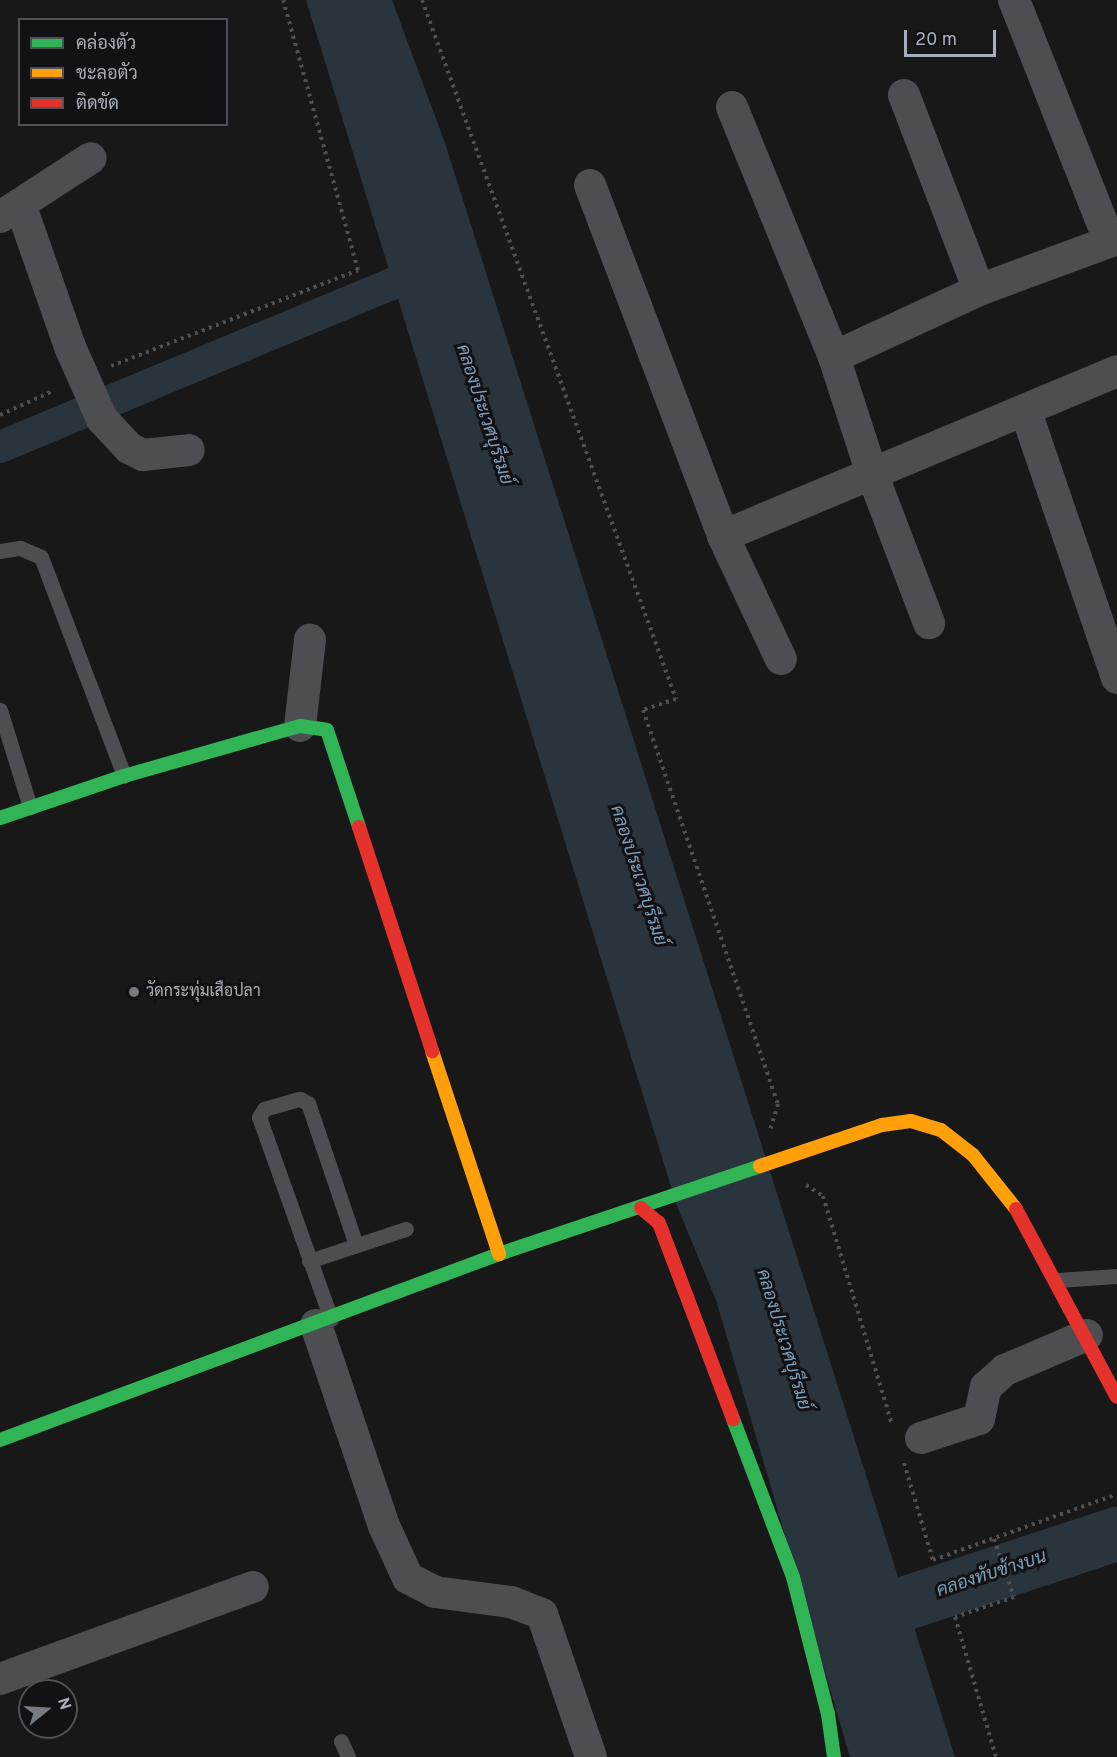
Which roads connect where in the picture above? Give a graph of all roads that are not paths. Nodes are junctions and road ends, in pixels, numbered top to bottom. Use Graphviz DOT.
graph roads {
  1 [pos="1014,0"];
  2 [pos="904,96"];
  3 [pos="732,107"];
  4 [pos="91,158"];
  5 [pos="590,185"];
  6 [pos="10,211"];
  7 [pos="1113,241"];
  8 [pos="979,291"];
  9 [pos="834,357"];
  10 [pos="1117,371"];
  11 [pos="1026,412"];
  12 [pos="189,450"];
  13 [pos="871,471"];
  14 [pos="723,536"];
  15 [pos="0,551"];
  16 [pos="929,623"];
  17 [pos="310,640"];
  18 [pos="781,659"];
  19 [pos="1117,678"];
  20 [pos="0,711"];
  21 [pos="300,726"];
  22 [pos="3,733"];
  23 [pos="124,776"];
  24 [pos="30,807"];
  25 [pos="0,818"];
  26 [pos="647,1205"];
  27 [pos="406,1229"];
  28 [pos="356,1245"];
  29 [pos="499,1254"];
  30 [pos="309,1261"];
  31 [pos="1117,1276"];
  32 [pos="1058,1280"];
  33 [pos="324,1322"];
  34 [pos="1087,1335"];
  35 [pos="1117,1396"];
  36 [pos="0,1440"];
  37 [pos="906,1444"];
  38 [pos="253,1587"];
  39 [pos="0,1679"];
  40 [pos="341,1741"];
  41 [pos="348,1757"];
  42 [pos="591,1757"];
  43 [pos="834,1757"];
  1 -- 7 [label="street"];
  2 -- 8 [label="street"];
  3 -- 9 [label="street"];
  4 -- 6 [label="street"];
  5 -- 14 [label="street"];
  6 -- 12 [label="street"];
  7 -- 8 [label="street"];
  8 -- 9 [label="street"];
  9 -- 13 [label="street"];
  10 -- 11 [label="street"];
  11 -- 13 [label="street"];
  11 -- 19 [label="street"];
  13 -- 14 [label="street"];
  13 -- 16 [label="street"];
  14 -- 18 [label="street"];
  15 -- 23 [label="lane"];
  17 -- 21 [label="street"];
  20 -- 22 [label="lane"];
  21 -- 23 [label="street"];
  21 -- 29 [label="street"];
  22 -- 24 [label="lane"];
  23 -- 24 [label="street"];
  24 -- 25 [label="street"];
  26 -- 29 [label="street"];
  26 -- 32 [label="street"];
  26 -- 43 [label="street"];
  27 -- 28 [label="lane"];
  28 -- 30 [label="lane"];
  28 -- 30 [label="lane"];
  29 -- 33 [label="street"];
  30 -- 33 [label="lane"];
  31 -- 32 [label="lane"];
  32 -- 34 [label="street"];
  33 -- 36 [label="street"];
  33 -- 42 [label="street"];
  34 -- 35 [label="street"];
  34 -- 37 [label="street"];
  38 -- 39 [label="street"];
  40 -- 41 [label="lane"];
}
